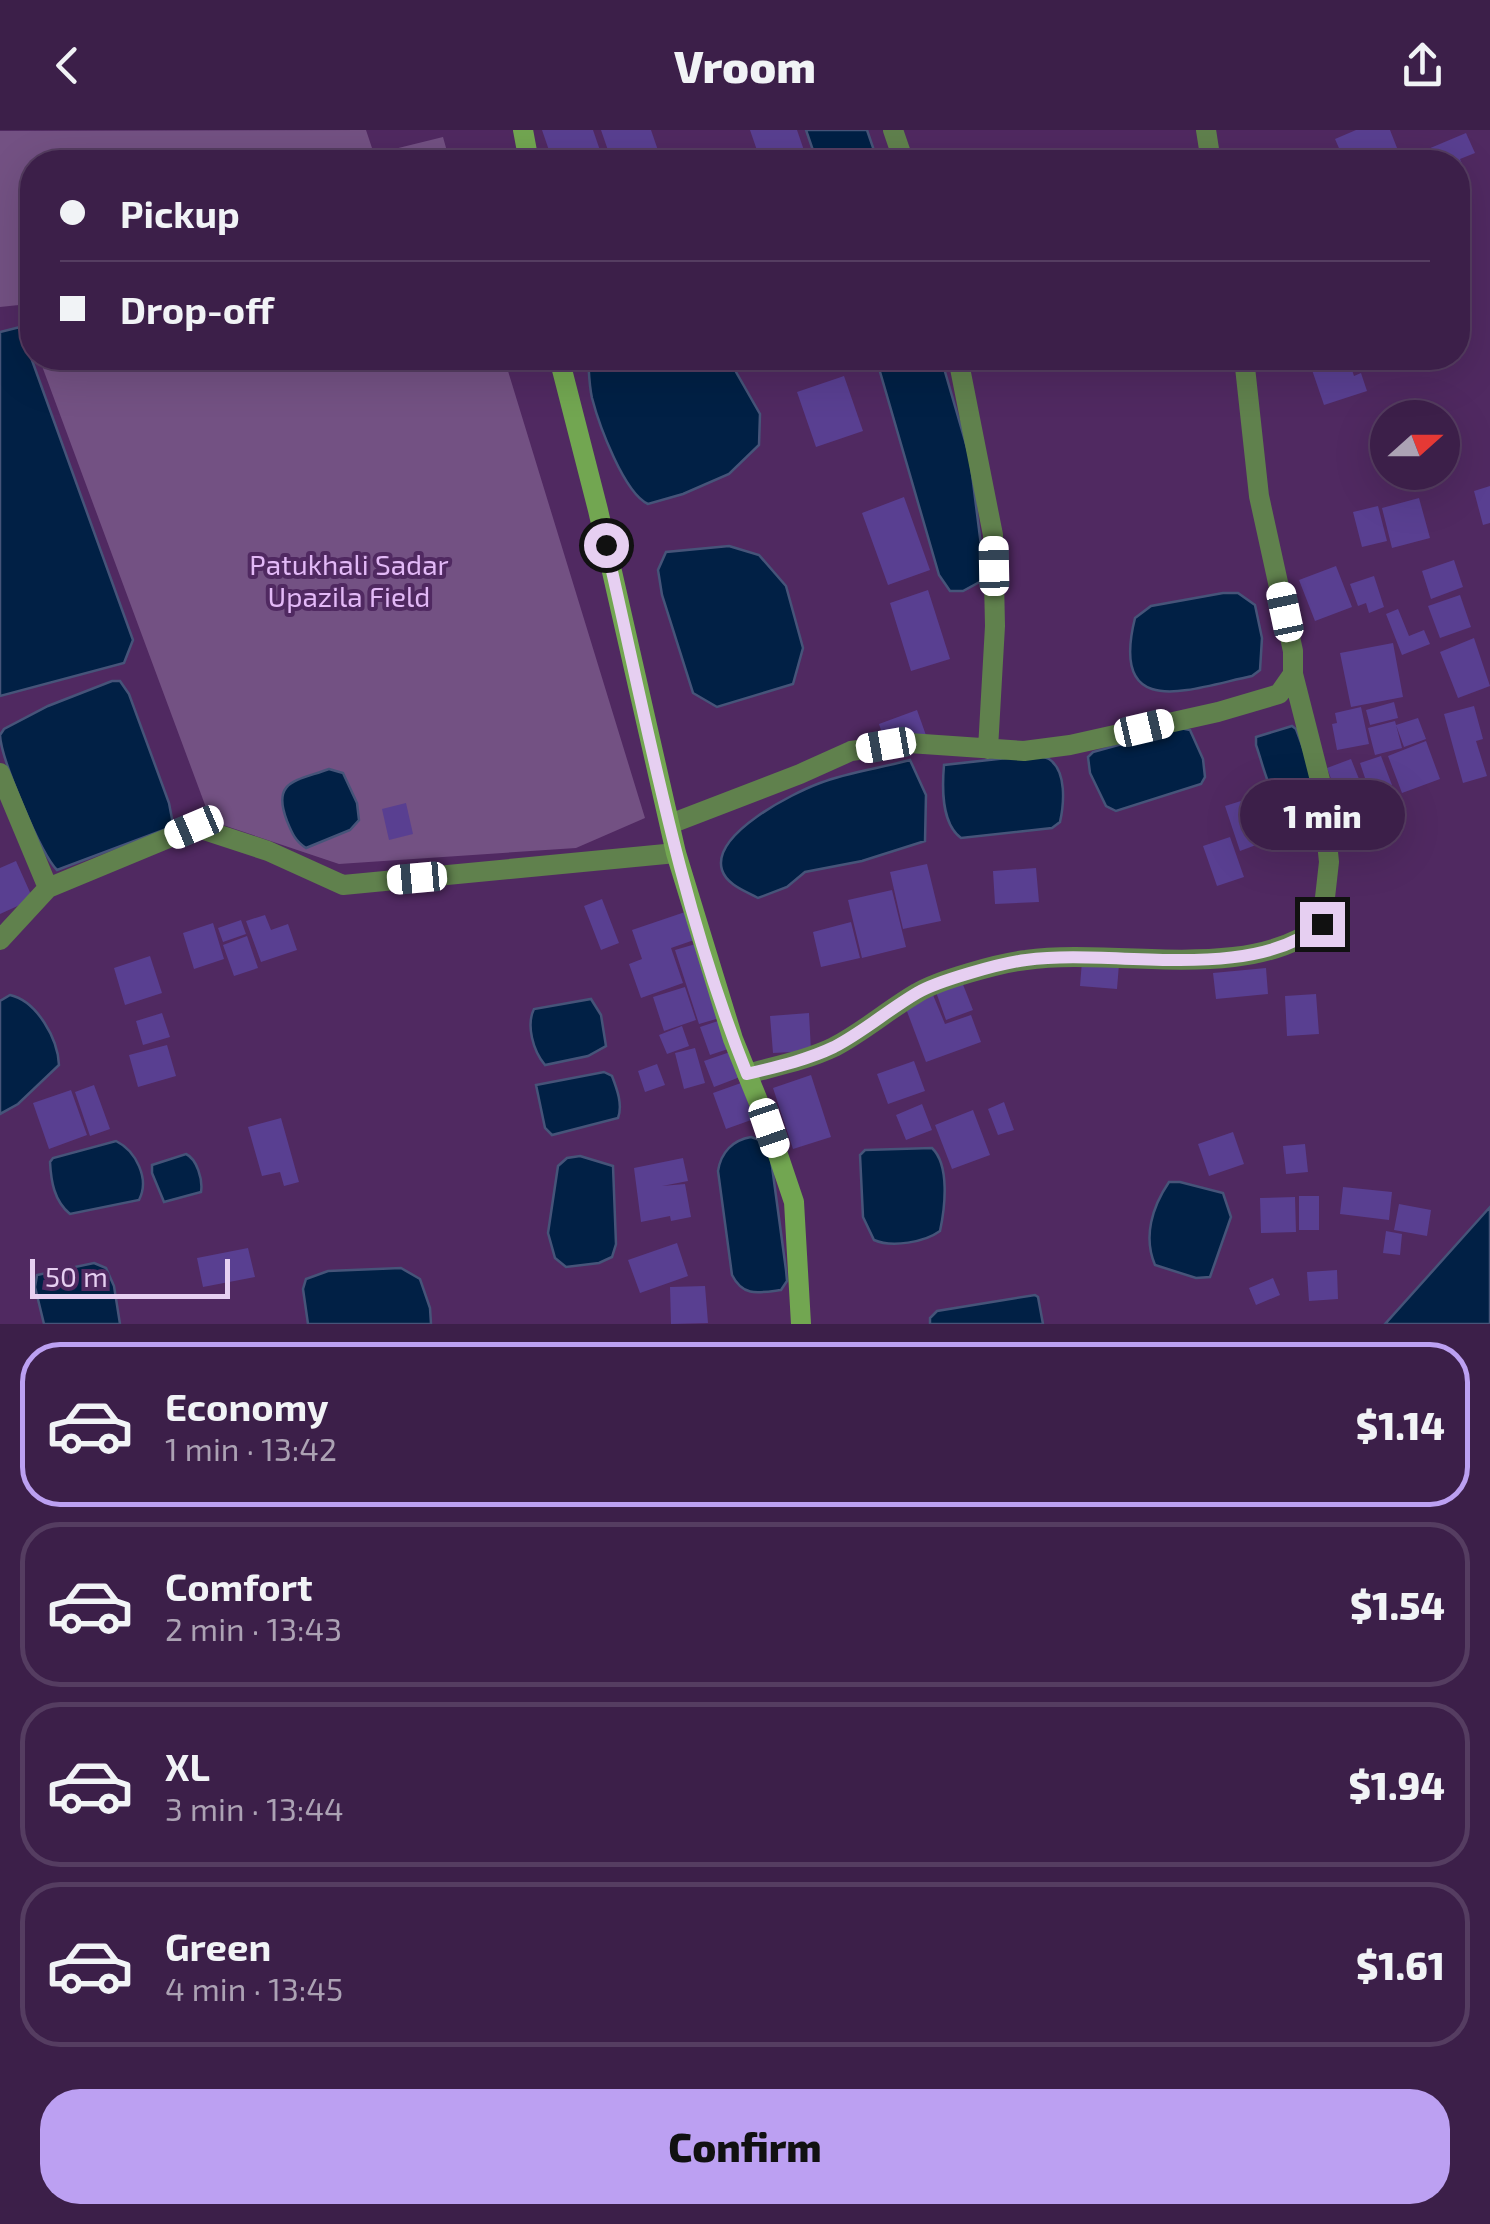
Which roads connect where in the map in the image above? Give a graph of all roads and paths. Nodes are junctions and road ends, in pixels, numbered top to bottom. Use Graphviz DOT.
graph roads {
  1 [pos="562,370"];
  2 [pos="960,370"];
  3 [pos="1245,370"];
  4 [pos="1293,674"];
  5 [pos="988,750"];
  6 [pos="0,772"];
  7 [pos="670,824"];
  8 [pos="676,853"];
  9 [pos="48,888"];
  10 [pos="0,940"];
  11 [pos="747,1074"];
  12 [pos="802,1324"];
  1 -- 7 [label="street"];
  2 -- 5 [label="street"];
  3 -- 4 [label="street"];
  4 -- 5 [label="street"];
  4 -- 11 [label="street"];
  5 -- 7 [label="street"];
  6 -- 9 [label="street"];
  7 -- 8 [label="street"];
  8 -- 9 [label="street"];
  8 -- 11 [label="street"];
  9 -- 10 [label="street"];
  11 -- 12 [label="street"];
}
